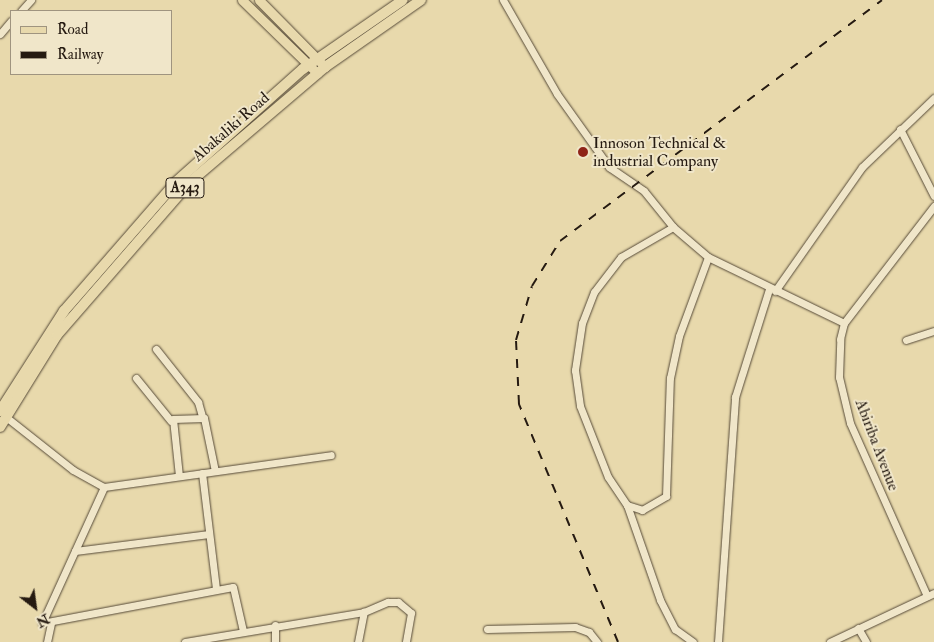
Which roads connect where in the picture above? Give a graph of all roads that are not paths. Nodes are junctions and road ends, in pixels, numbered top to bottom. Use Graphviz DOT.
graph roads {
  1 [pos="31,0"];
  2 [pos="242,0"];
  3 [pos="259,0"];
  4 [pos="404,0"];
  5 [pos="421,0"];
  6 [pos="503,0"];
  7 [pos="22,10"];
  8 [pos="10,23"];
  9 [pos="0,34"];
  10 [pos="313,62"];
  11 [pos="321,70"];
  12 [pos="934,98"];
  13 [pos="900,129"];
  14 [pos="934,196"];
  15 [pos="934,206"];
  16 [pos="673,227"];
  17 [pos="708,256"];
  18 [pos="772,290"];
  19 [pos="844,323"];
  20 [pos="934,331"];
  21 [pos="906,340"];
  22 [pos="156,350"];
  23 [pos="136,378"];
  24 [pos="3,414"];
  25 [pos="202,416"];
  26 [pos="171,421"];
  27 [pos="0,427"];
  28 [pos="331,456"];
  29 [pos="215,471"];
  30 [pos="202,473"];
  31 [pos="179,476"];
  32 [pos="104,487"];
  33 [pos="627,505"];
  34 [pos="209,534"];
  35 [pos="75,551"];
  36 [pos="216,589"];
  37 [pos="931,595"];
  38 [pos="364,612"];
  39 [pos="52,623"];
  40 [pos="276,625"];
  41 [pos="858,628"];
  42 [pos="487,629"];
  43 [pos="243,631"];
  44 [pos="47,642"];
  45 [pos="185,642"];
  46 [pos="275,642"];
  47 [pos="358,642"];
  48 [pos="406,642"];
  49 [pos="597,642"];
  50 [pos="693,642"];
  51 [pos="718,642"];
  52 [pos="830,642"];
  53 [pos="866,642"];
  1 -- 7 [label="street"];
  2 -- 10 [label="main road"];
  3 -- 10 [label="main road"];
  4 -- 10 [label="highway, Abakaliki Road / A343"];
  5 -- 11 [label="highway, Abakaliki Road / A343"];
  6 -- 16 [label="street"];
  8 -- 9 [label="street"];
  10 -- 11 [label="main road"];
  10 -- 24 [label="highway, Abakaliki Road / A343"];
  11 -- 24 [label="highway, Abakaliki Road / A343"];
  12 -- 13 [label="street"];
  13 -- 14 [label="street"];
  13 -- 18 [label="street"];
  15 -- 19 [label="street"];
  16 -- 17 [label="street"];
  16 -- 33 [label="street"];
  17 -- 18 [label="street"];
  17 -- 33 [label="street"];
  18 -- 19 [label="street"];
  18 -- 51 [label="street"];
  19 -- 37 [label="street, Abiriba Avenue"];
  20 -- 21 [label="street"];
  22 -- 25 [label="street"];
  23 -- 26 [label="street"];
  24 -- 27 [label="highway, Abakaliki Road / A343"];
  24 -- 32 [label="street"];
  25 -- 26 [label="street"];
  25 -- 29 [label="street"];
  26 -- 31 [label="street"];
  28 -- 29 [label="street"];
  29 -- 30 [label="street"];
  30 -- 31 [label="street"];
  30 -- 34 [label="street"];
  31 -- 32 [label="street"];
  32 -- 35 [label="street"];
  33 -- 50 [label="street"];
  34 -- 35 [label="street"];
  34 -- 36 [label="street"];
  35 -- 39 [label="street"];
  36 -- 39 [label="street"];
  36 -- 43 [label="street"];
  37 -- 41 [label="street"];
  38 -- 40 [label="street"];
  38 -- 47 [label="street"];
  38 -- 48 [label="street"];
  39 -- 44 [label="street"];
  40 -- 43 [label="street"];
  40 -- 46 [label="street"];
  41 -- 52 [label="street"];
  41 -- 53 [label="street"];
  42 -- 49 [label="street"];
  43 -- 45 [label="street"];
}
